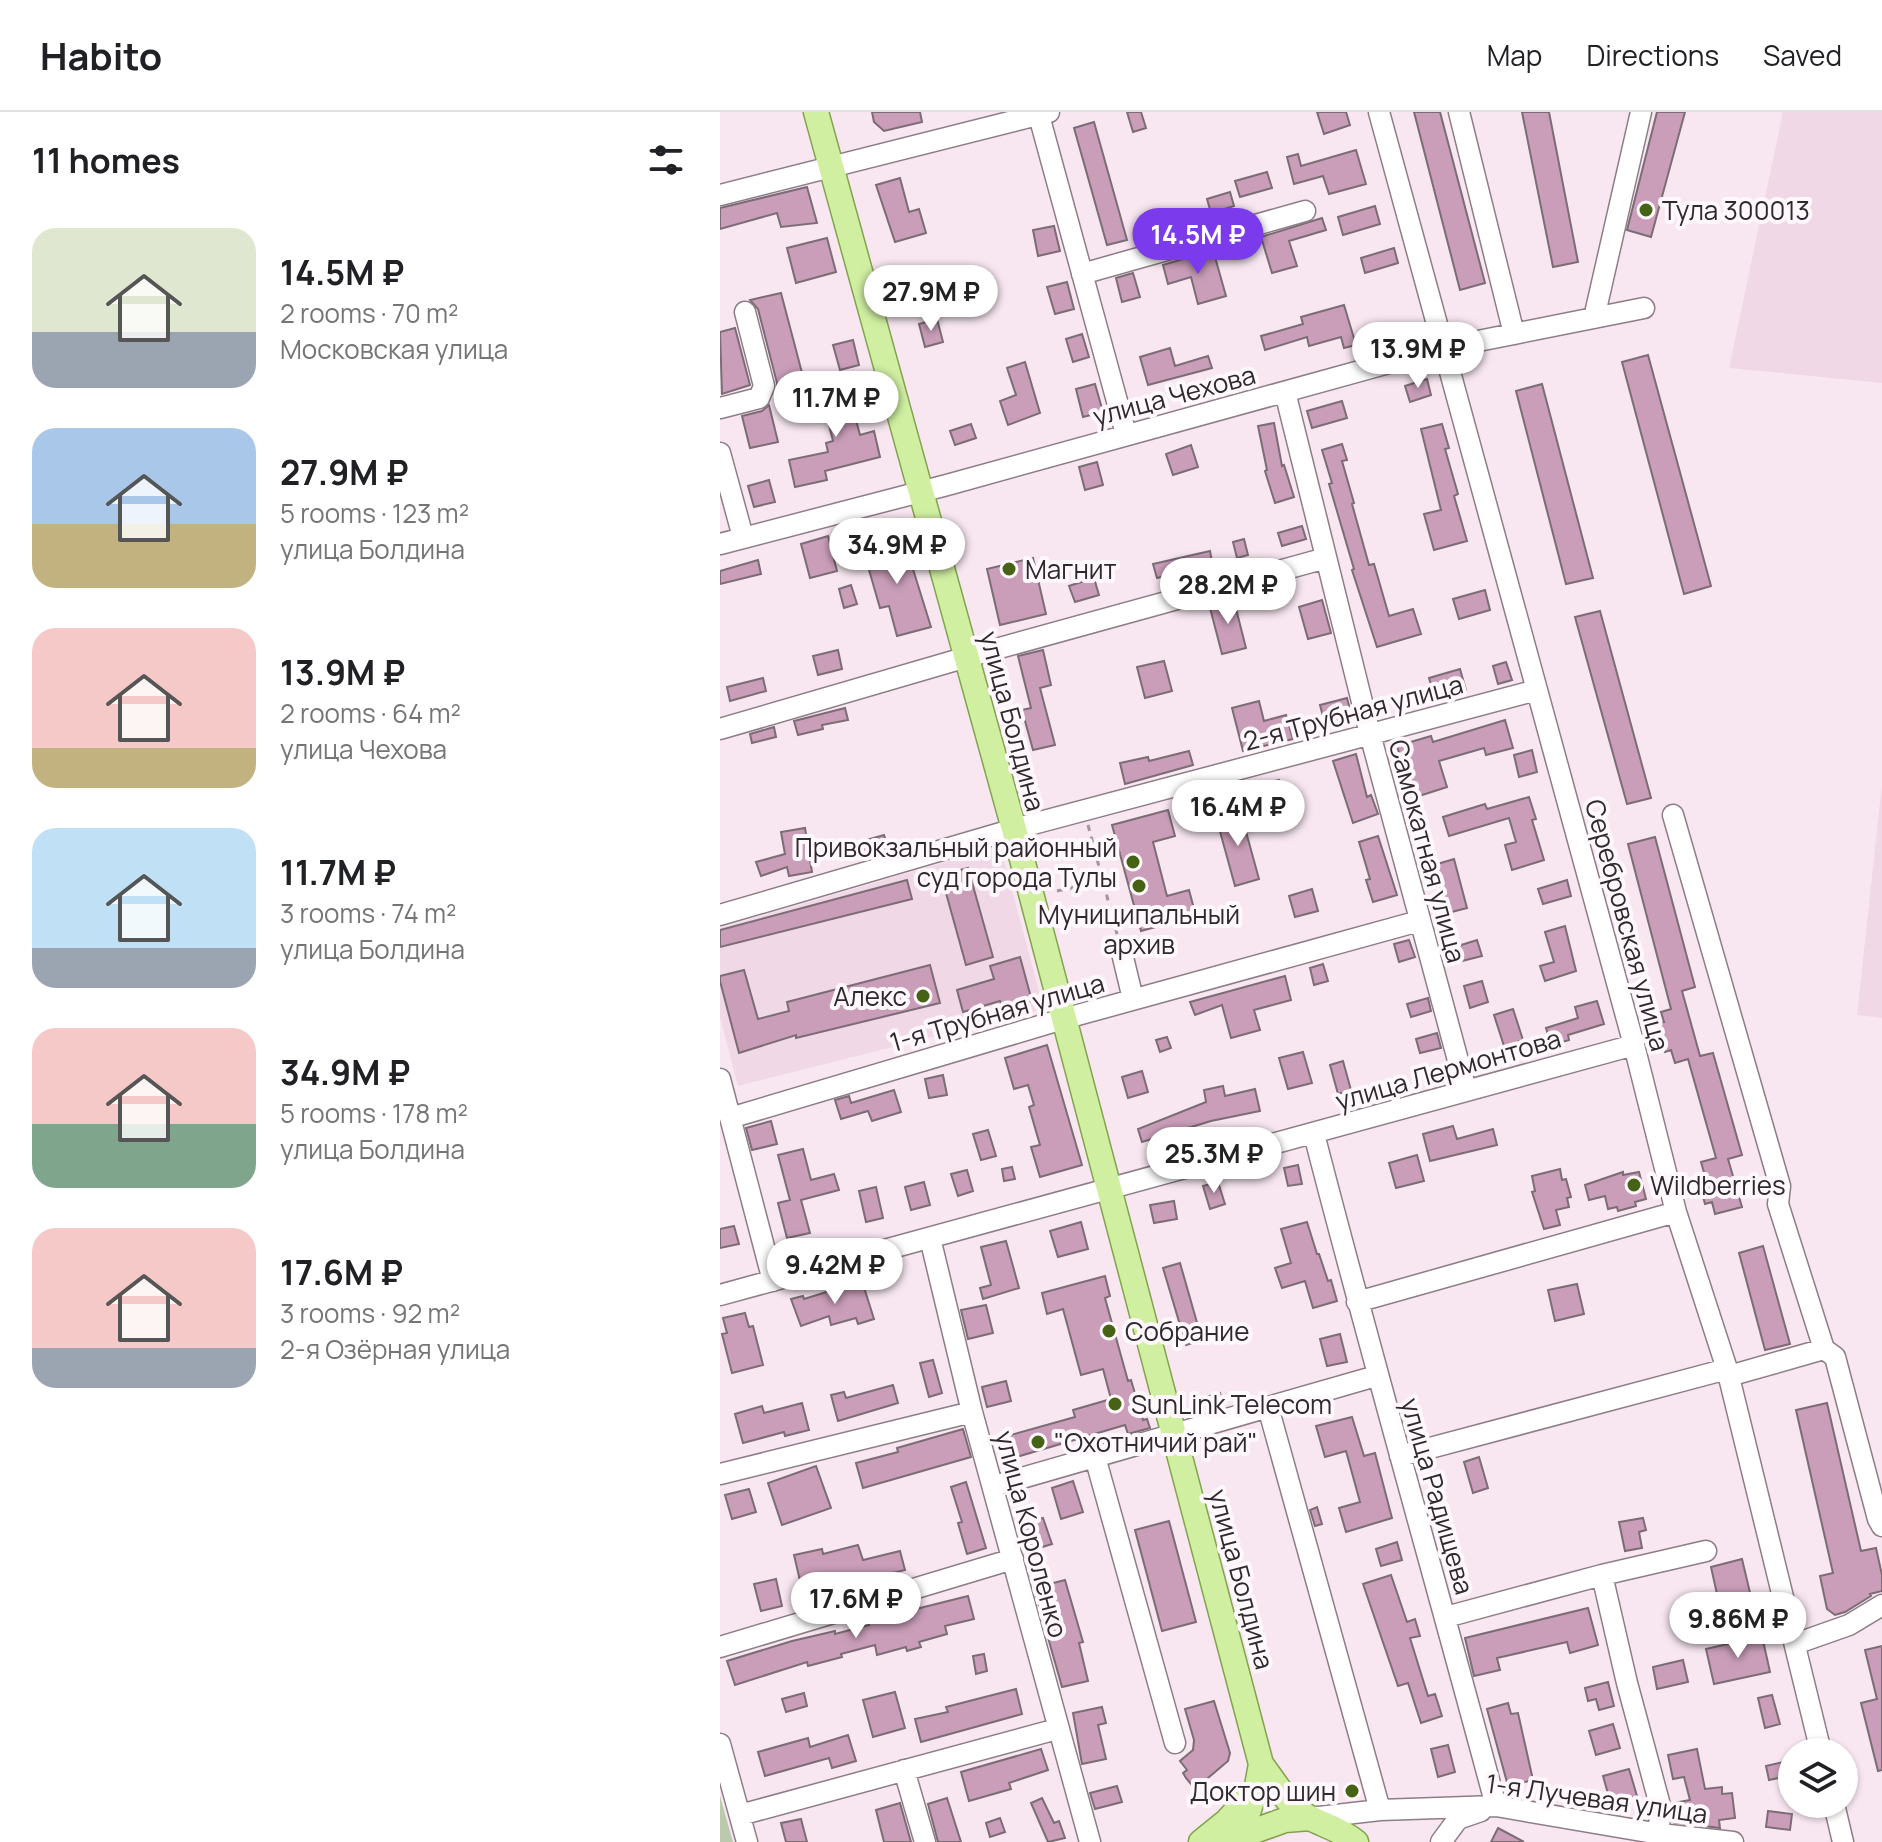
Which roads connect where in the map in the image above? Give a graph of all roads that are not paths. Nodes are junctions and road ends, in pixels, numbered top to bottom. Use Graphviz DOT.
graph roads {
  1 [pos="816,112"];
  2 [pos="1379,112"];
  3 [pos="1459,112"];
  4 [pos="1641,112"];
  5 [pos="1042,113"];
  6 [pos="831,166"];
  7 [pos="720,195"];
  8 [pos="1305,211"];
  9 [pos="1082,274"];
  10 [pos="1644,308"];
  11 [pos="745,312"];
  12 [pos="1594,318"];
  13 [pos="1514,334"];
  14 [pos="1443,348"];
  15 [pos="1285,392"];
  16 [pos="720,408"];
  17 [pos="1126,434"];
  18 [pos="720,453"];
  19 [pos="920,491"];
  20 [pos="743,537"];
  21 [pos="720,544"];
  22 [pos="1326,558"];
  23 [pos="967,657"];
  24 [pos="1537,690"];
  25 [pos="720,729"];
  26 [pos="1370,734"];
  27 [pos="1673,815"];
  28 [pos="1014,829"];
  29 [pos="720,915"];
  30 [pos="1419,921"];
  31 [pos="1121,949"];
  32 [pos="1133,999"];
  33 [pos="1063,1019"];
  34 [pos="1634,1045"];
  35 [pos="720,1079"];
  36 [pos="1466,1090"];
  37 [pos="730,1118"];
  38 [pos="1314,1134"];
  39 [pos="1110,1190"];
  40 [pos="1676,1212"];
  41 [pos="930,1238"];
  42 [pos="773,1281"];
  43 [pos="720,1295"];
  44 [pos="1357,1302"];
  45 [pos="1824,1349"];
  46 [pos="1728,1372"];
  47 [pos="1376,1376"];
  48 [pos="1268,1407"];
  49 [pos="972,1412"];
  50 [pos="1175,1434"];
  51 [pos="1400,1456"];
  52 [pos="1095,1457"];
  53 [pos="720,1474"];
  54 [pos="994,1486"];
  55 [pos="1882,1526"];
  56 [pos="1706,1551"];
  57 [pos="1013,1559"];
  58 [pos="1602,1575"];
  59 [pos="1882,1605"];
  60 [pos="1446,1617"];
  61 [pos="1795,1644"];
  62 [pos="720,1647"];
  63 [pos="1057,1729"];
  64 [pos="1818,1738"];
  65 [pos="1175,1743"];
  66 [pos="720,1744"];
  67 [pos="904,1770"];
  68 [pos="1259,1775"];
  69 [pos="1496,1806"];
  70 [pos="1380,1810"];
  71 [pos="740,1815"];
  72 [pos="1310,1818"];
  73 [pos="1837,1818"];
  74 [pos="1658,1838"];
  75 [pos="1234,1840"];
  76 [pos="747,1842"];
  77 [pos="925,1842"];
  78 [pos="1090,1842"];
  79 [pos="1201,1842"];
  80 [pos="1356,1842"];
  81 [pos="1441,1842"];
  82 [pos="1733,1842"];
  83 [pos="1843,1842"];
  1 -- 6 [label="main road, улица Болдина"];
  2 -- 14 [label="street, Серебровская улица"];
  3 -- 13 [label="street"];
  4 -- 12 [label="street"];
  5 -- 6 [label="street"];
  5 -- 9 [label="street"];
  6 -- 7 [label="street"];
  6 -- 19 [label="main road, улица Болдина"];
  8 -- 9 [label="street"];
  9 -- 17 [label="street"];
  10 -- 12 [label="street, улица Чехова"];
  11 -- 16 [label="street"];
  12 -- 13 [label="street, улица Чехова"];
  13 -- 14 [label="street, улица Чехова"];
  14 -- 15 [label="street, улица Чехова"];
  14 -- 24 [label="street, Серебровская улица"];
  15 -- 17 [label="street, улица Чехова"];
  15 -- 22 [label="street, Самокатная улица"];
  17 -- 19 [label="street, улица Чехова"];
  18 -- 20 [label="street"];
  19 -- 20 [label="street, улица Чехова"];
  19 -- 23 [label="main road, улица Болдина"];
  20 -- 21 [label="street, улица Чехова"];
  22 -- 23 [label="street"];
  22 -- 26 [label="street, Самокатная улица"];
  23 -- 25 [label="street"];
  23 -- 28 [label="main road, улица Болдина"];
  24 -- 26 [label="street, 2-я Трубная улица"];
  24 -- 34 [label="street, Серебровская улица"];
  26 -- 28 [label="street, 2-я Трубная улица"];
  26 -- 30 [label="street, Самокатная улица"];
  27 -- 45 [label="street"];
  28 -- 29 [label="street, 2-я Трубная улица"];
  28 -- 33 [label="main road, улица Болдина"];
  30 -- 32 [label="street, 1-я Трубная улица"];
  30 -- 36 [label="street, Самокатная улица"];
  31 -- 32 [label="street"];
  32 -- 33 [label="street, 1-я Трубная улица"];
  33 -- 37 [label="street, 1-я Трубная улица"];
  33 -- 39 [label="main road, улица Болдина"];
  34 -- 36 [label="street, улица Лермонтова"];
  34 -- 40 [label="street, Серебровская улица"];
  35 -- 37 [label="street"];
  36 -- 38 [label="street, улица Лермонтова"];
  37 -- 42 [label="street"];
  38 -- 39 [label="street, улица Лермонтова"];
  38 -- 44 [label="street, улица Радищева"];
  39 -- 41 [label="street, улица Лермонтова"];
  39 -- 50 [label="main road, улица Болдина"];
  40 -- 44 [label="street"];
  40 -- 46 [label="street, Серебровская улица"];
  41 -- 42 [label="street, улица Лермонтова"];
  41 -- 49 [label="street, улица Короленко"];
  42 -- 43 [label="street, улица Лермонтова"];
  44 -- 47 [label="street, улица Радищева"];
  45 -- 46 [label="street"];
  45 -- 55 [label="street"];
  46 -- 51 [label="street"];
  46 -- 61 [label="street, Серебровская улица"];
  47 -- 48 [label="street"];
  47 -- 51 [label="street, улица Радищева"];
  48 -- 50 [label="street"];
  48 -- 70 [label="street"];
  49 -- 53 [label="street"];
  49 -- 54 [label="street, улица Короленко"];
  50 -- 52 [label="street"];
  50 -- 68 [label="main road, улица Болдина"];
  51 -- 60 [label="street, улица Радищева"];
  52 -- 54 [label="street"];
  52 -- 65 [label="street"];
  54 -- 57 [label="street, улица Короленко"];
  56 -- 58 [label="street"];
  57 -- 62 [label="street"];
  57 -- 63 [label="street, улица Короленко"];
  58 -- 60 [label="street"];
  58 -- 74 [label="street"];
  59 -- 61 [label="street"];
  60 -- 69 [label="street, улица Радищева"];
  61 -- 64 [label="street, Серебровская улица"];
  63 -- 67 [label="street"];
  63 -- 78 [label="street, улица Короленко"];
  66 -- 71 [label="street"];
  67 -- 71 [label="street"];
  67 -- 77 [label="street"];
  68 -- 72 [label="main road"];
  68 -- 75 [label="main road"];
  68 -- 79 [label="main road"];
  69 -- 70 [label="street, 1-я Лучевая улица"];
  69 -- 74 [label="street, 1-я Лучевая улица"];
  69 -- 81 [label="street"];
  70 -- 72 [label="street, 1-я Лучевая улица"];
  71 -- 76 [label="street"];
  72 -- 75 [label="main road"];
  72 -- 80 [label="main road"];
  73 -- 83 [label="street"];
  74 -- 82 [label="street, 1-я Лучевая улица"];
}
